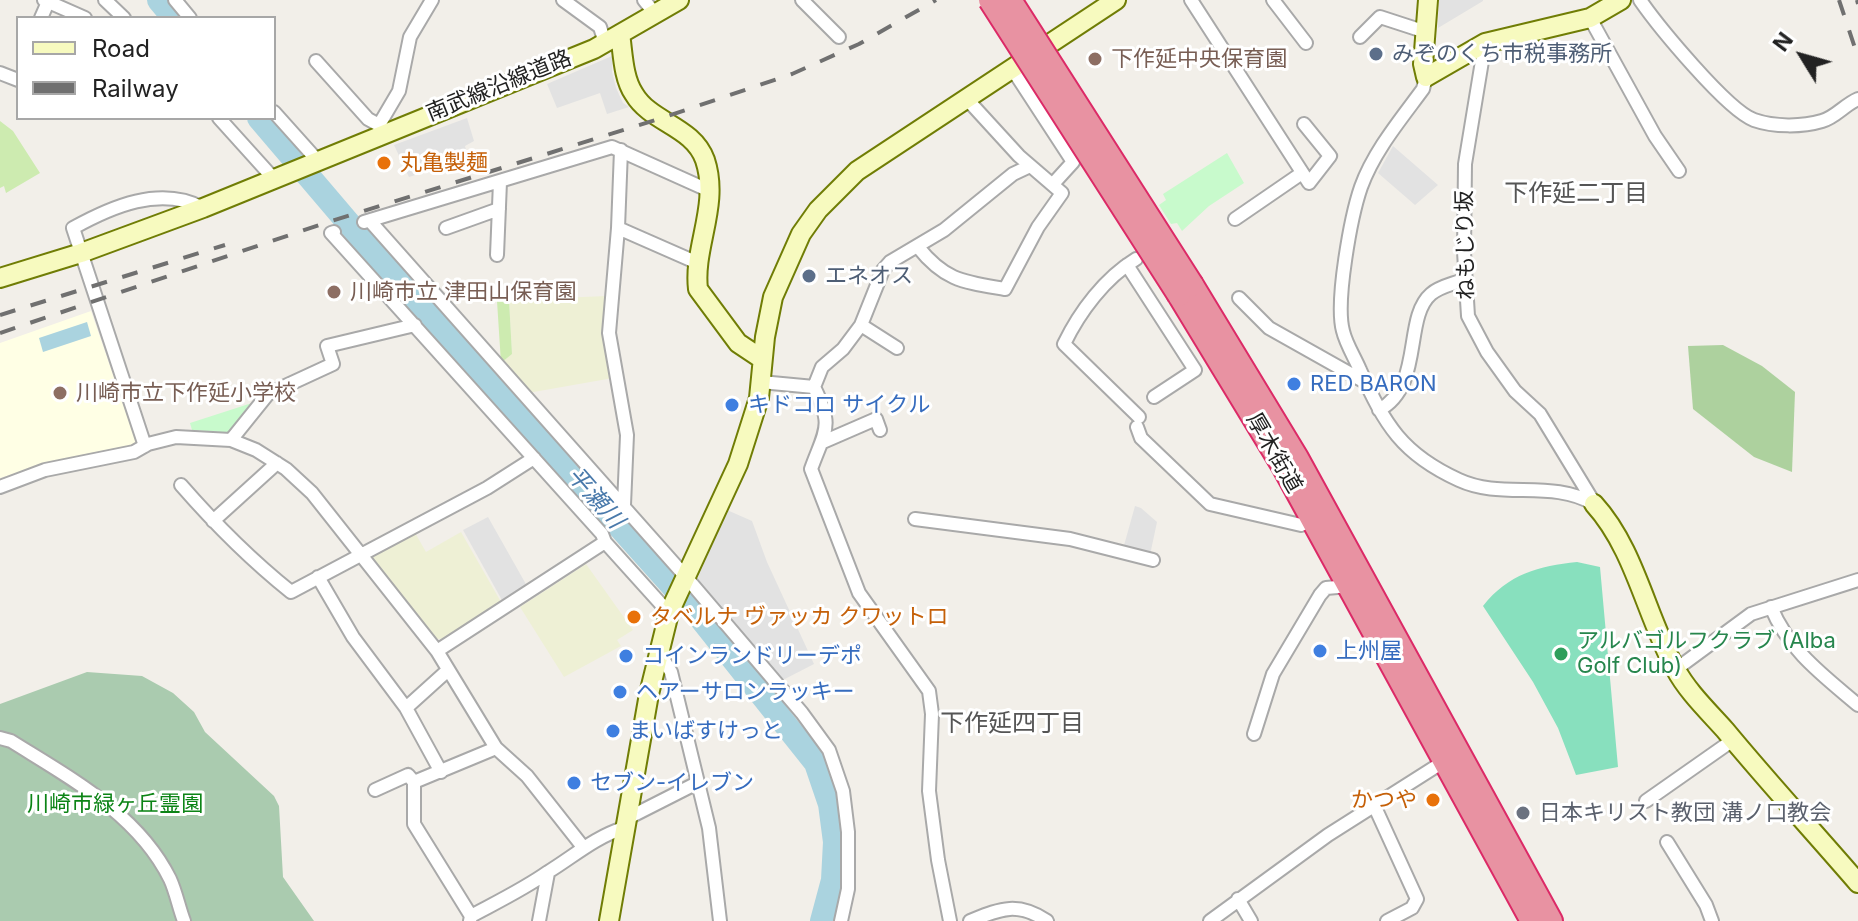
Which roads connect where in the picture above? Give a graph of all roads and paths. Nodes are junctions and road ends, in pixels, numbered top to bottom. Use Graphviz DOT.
graph roads {
  1 [pos="105,0"];
  2 [pos="175,0"];
  3 [pos="432,0"];
  4 [pos="563,0"];
  5 [pos="644,0"];
  6 [pos="679,0"];
  7 [pos="802,0"];
  8 [pos="990,0"];
  9 [pos="1010,0"];
  10 [pos="1116,0"];
  11 [pos="1191,0"];
  12 [pos="1273,0"];
  13 [pos="1428,0"];
  14 [pos="1621,0"];
  15 [pos="1640,0"];
  16 [pos="46,1"];
  17 [pos="657,5"];
  18 [pos="80,16"];
  19 [pos="122,16"];
  20 [pos="188,16"];
  21 [pos="1590,18"];
  22 [pos="1426,32"];
  23 [pos="839,37"];
  24 [pos="1360,37"];
  25 [pos="612,38"];
  26 [pos="1306,43"];
  27 [pos="1485,43"];
  28 [pos="316,61"];
  29 [pos="1011,67"];
  30 [pos="1426,77"];
  31 [pos="965,97"];
  32 [pos="1858,99"];
  33 [pos="276,114"];
  34 [pos="221,120"];
  35 [pos="1304,124"];
  36 [pos="380,129"];
  37 [pos="621,150"];
  38 [pos="315,160"];
  39 [pos="1030,166"];
  40 [pos="1679,171"];
  41 [pos="1302,173"];
  42 [pos="277,178"];
  43 [pos="500,182"];
  44 [pos="1053,184"];
  45 [pos="710,191"];
  46 [pos="203,208"];
  47 [pos="499,209"];
  48 [pos="1235,219"];
  49 [pos="446,228"];
  50 [pos="618,228"];
  51 [pos="334,232"];
  52 [pos="918,247"];
  53 [pos="81,253"];
  54 [pos="497,255"];
  55 [pos="700,264"];
  56 [pos="0,278"];
  57 [pos="1465,279"];
  58 [pos="1186,290"];
  59 [pos="1239,298"];
  60 [pos="415,325"];
  61 [pos="861,325"];
  62 [pos="897,348"];
  63 [pos="762,359"];
  64 [pos="761,382"];
  65 [pos="1365,382"];
  66 [pos="814,387"];
  67 [pos="1154,397"];
  68 [pos="1379,410"];
  69 [pos="880,430"];
  70 [pos="231,440"];
  71 [pos="823,442"];
  72 [pos="145,446"];
  73 [pos="534,458"];
  74 [pos="277,463"];
  75 [pos="181,485"];
  76 [pos="0,487"];
  77 [pos="1594,504"];
  78 [pos="624,505"];
  79 [pos="915,519"];
  80 [pos="1312,520"];
  81 [pos="213,521"];
  82 [pos="605,542"];
  83 [pos="361,553"];
  84 [pos="1153,560"];
  85 [pos="318,577"];
  86 [pos="686,577"];
  87 [pos="1858,580"];
  88 [pos="1349,586"];
  89 [pos="1771,607"];
  90 [pos="670,610"];
  91 [pos="437,651"];
  92 [pos="659,652"];
  93 [pos="1675,670"];
  94 [pos="447,671"];
  95 [pos="1858,705"];
  96 [pos="406,708"];
  97 [pos="1254,734"];
  98 [pos="0,738"];
  99 [pos="1733,740"];
  100 [pos="496,748"];
  101 [pos="1443,762"];
  102 [pos="441,772"];
  103 [pos="414,782"];
  104 [pos="697,783"];
  105 [pos="375,790"];
  106 [pos="1646,801"];
  107 [pos="1374,805"];
  108 [pos="625,824"];
  109 [pos="1667,842"];
  110 [pos="583,847"];
  111 [pos="548,873"];
  112 [pos="1858,883"];
  113 [pos="1238,899"];
  114 [pos="471,919"];
  115 [pos="184,921"];
  116 [pos="539,921"];
  117 [pos="609,921"];
  118 [pos="720,921"];
  119 [pos="841,921"];
  120 [pos="950,921"];
  121 [pos="970,921"];
  122 [pos="1047,921"];
  123 [pos="1210,921"];
  124 [pos="1251,921"];
  125 [pos="1387,921"];
  126 [pos="1532,921"];
  127 [pos="1551,921"];
  128 [pos="1712,921"];
  1 -- 19 [label="street"];
  2 -- 20 [label="street"];
  3 -- 36 [label="street"];
  4 -- 25 [label="street"];
  5 -- 17 [label="street"];
  6 -- 17 [label="street, 南武線沿線道路"];
  7 -- 23 [label="street"];
  8 -- 58 [label="highway, 厚木街道, bridge"];
  9 -- 58 [label="highway, 厚木街道, bridge"];
  10 -- 29 [label="street"];
  11 -- 41 [label="street"];
  12 -- 26 [label="street"];
  13 -- 22 [label="street"];
  14 -- 21 [label="street"];
  15 -- 32 [label="street"];
  16 -- 18 [label="street"];
  17 -- 25 [label="street, 南武線沿線道路"];
  21 -- 27 [label="street"];
  21 -- 40 [label="street"];
  22 -- 24 [label="street"];
  22 -- 30 [label="street"];
  25 -- 36 [label="street, 南武線沿線道路"];
  25 -- 45 [label="street"];
  27 -- 30 [label="street"];
  27 -- 57 [label="street, ねもじり坂"];
  28 -- 36 [label="street"];
  29 -- 31 [label="street"];
  29 -- 44 [label="street"];
  30 -- 65 [label="street"];
  31 -- 39 [label="street"];
  31 -- 63 [label="street"];
  33 -- 38 [label="street"];
  34 -- 42 [label="street"];
  35 -- 41 [label="street"];
  36 -- 38 [label="street, 南武線沿線道路"];
  37 -- 43 [label="street"];
  37 -- 45 [label="street"];
  37 -- 50 [label="street"];
  38 -- 42 [label="street, 南武線沿線道路"];
  39 -- 44 [label="street"];
  39 -- 52 [label="street"];
  41 -- 48 [label="street"];
  42 -- 46 [label="street, 南武線沿線道路"];
  43 -- 47 [label="street"];
  43 -- 78 [label="street"];
  44 -- 52 [label="street"];
  45 -- 55 [label="street"];
  46 -- 53 [label="street, 南武線沿線道路"];
  46 -- 53 [label="street"];
  47 -- 49 [label="street"];
  47 -- 54 [label="street"];
  50 -- 55 [label="street"];
  50 -- 78 [label="street"];
  51 -- 60 [label="street"];
  52 -- 61 [label="street"];
  53 -- 56 [label="street, 南武線沿線道路"];
  53 -- 72 [label="street"];
  55 -- 63 [label="street"];
  57 -- 68 [label="street"];
  57 -- 77 [label="street, ねもじり坂"];
  58 -- 80 [label="highway, 厚木街道"];
  58 -- 127 [label="highway, 厚木街道"];
  59 -- 65 [label="street"];
  60 -- 70 [label="street"];
  60 -- 73 [label="street"];
  61 -- 62 [label="street"];
  61 -- 66 [label="street"];
  63 -- 64 [label="street"];
  64 -- 66 [label="street"];
  64 -- 86 [label="street"];
  65 -- 68 [label="street"];
  66 -- 71 [label="street"];
  67 -- 80 [label="street"];
  68 -- 77 [label="street"];
  69 -- 71 [label="street"];
  70 -- 72 [label="street"];
  70 -- 74 [label="street"];
  71 -- 120 [label="street"];
  72 -- 76 [label="street"];
  73 -- 82 [label="street"];
  73 -- 83 [label="street"];
  74 -- 81 [label="street"];
  74 -- 83 [label="street"];
  75 -- 81 [label="street"];
  77 -- 93 [label="street"];
  78 -- 86 [label="street"];
  79 -- 84 [label="street"];
  80 -- 88 [label="highway, 厚木街道"];
  81 -- 85 [label="street"];
  82 -- 90 [label="street"];
  82 -- 91 [label="street"];
  83 -- 85 [label="street"];
  83 -- 91 [label="street"];
  85 -- 96 [label="street"];
  86 -- 90 [label="street"];
  86 -- 119 [label="street"];
  87 -- 89 [label="street"];
  88 -- 97 [label="street"];
  88 -- 101 [label="highway, 厚木街道"];
  89 -- 93 [label="street"];
  89 -- 95 [label="street"];
  90 -- 92 [label="street"];
  91 -- 94 [label="street"];
  92 -- 104 [label="street"];
  92 -- 108 [label="street"];
  93 -- 99 [label="street"];
  94 -- 96 [label="street"];
  94 -- 100 [label="street"];
  96 -- 102 [label="street"];
  98 -- 115 [label="street"];
  99 -- 106 [label="street"];
  99 -- 112 [label="street"];
  100 -- 102 [label="street"];
  100 -- 110 [label="street"];
  101 -- 107 [label="street"];
  101 -- 126 [label="highway, 厚木街道"];
  102 -- 103 [label="street"];
  103 -- 105 [label="street"];
  103 -- 114 [label="street"];
  104 -- 108 [label="street"];
  104 -- 118 [label="street"];
  107 -- 113 [label="street"];
  107 -- 125 [label="street"];
  108 -- 110 [label="street"];
  108 -- 117 [label="street"];
  109 -- 128 [label="street"];
  110 -- 111 [label="street"];
  111 -- 114 [label="street"];
  111 -- 116 [label="street"];
  113 -- 123 [label="street"];
  113 -- 124 [label="street"];
  121 -- 122 [label="street"];
}
